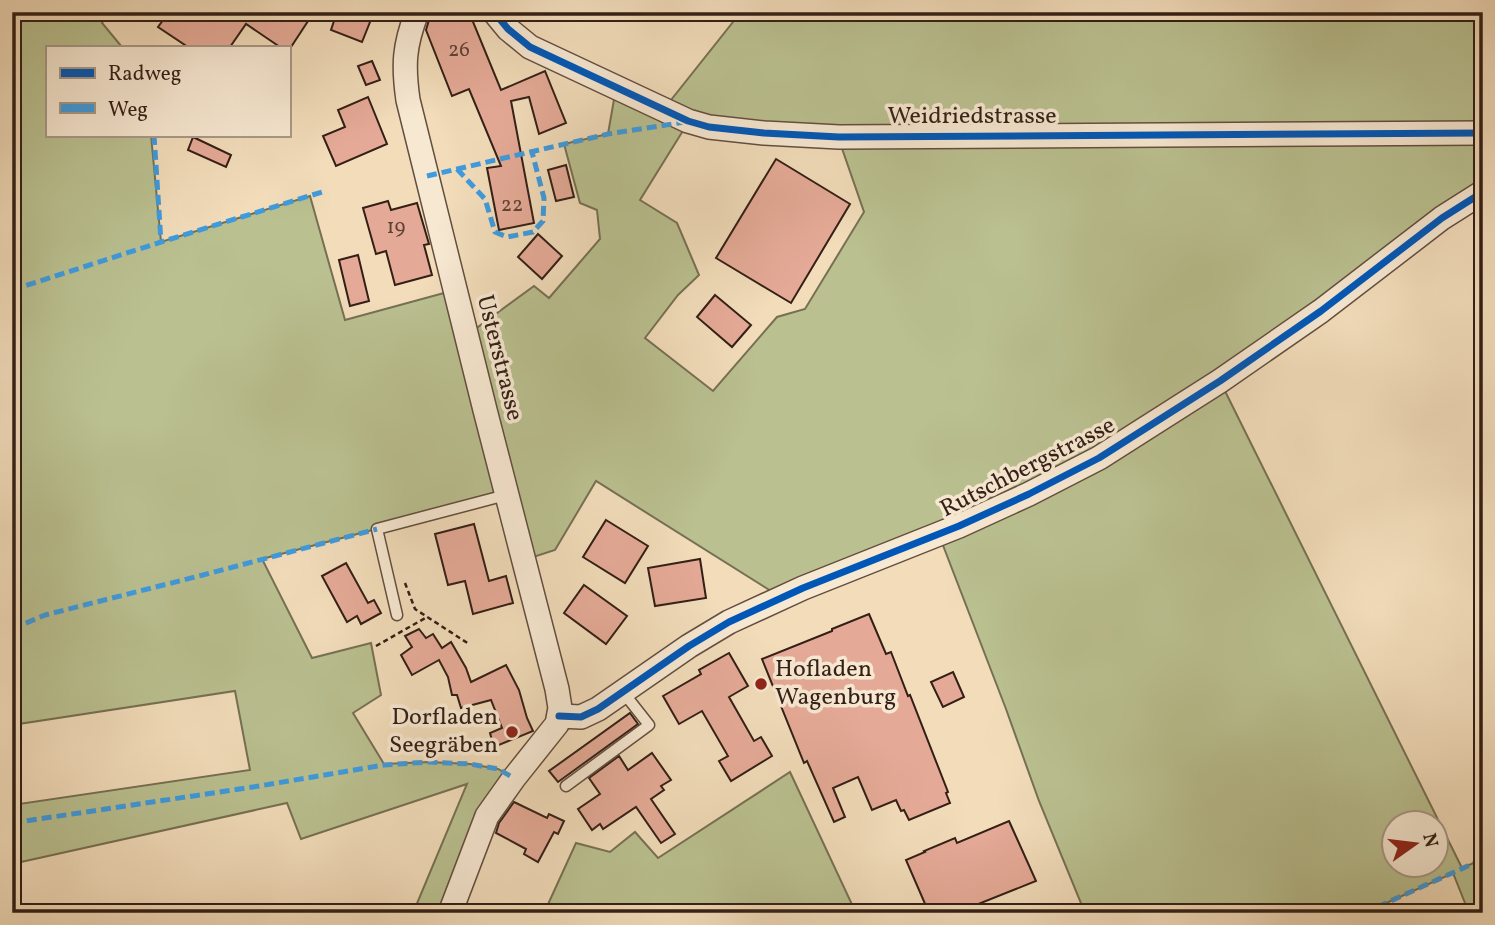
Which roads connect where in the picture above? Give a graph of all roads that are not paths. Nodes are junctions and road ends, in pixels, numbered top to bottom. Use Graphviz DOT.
graph roads {
  1 [pos="416,12"];
  2 [pos="494,12"];
  3 [pos="1483,133"];
  4 [pos="1483,192"];
  5 [pos="507,495"];
  6 [pos="397,615"];
  7 [pos="622,691"];
  8 [pos="559,716"];
  9 [pos="566,786"];
  10 [pos="450,913"];
  1 -- 5 [label="street, Usterstrasse"];
  2 -- 3 [label="street, Weidriedstrasse"];
  4 -- 7 [label="street, Rutschbergstrasse"];
  5 -- 6 [label="lane"];
  5 -- 8 [label="street, Usterstrasse"];
  7 -- 8 [label="street, Rutschbergstrasse"];
  7 -- 9 [label="lane"];
  8 -- 10 [label="street"];
}
